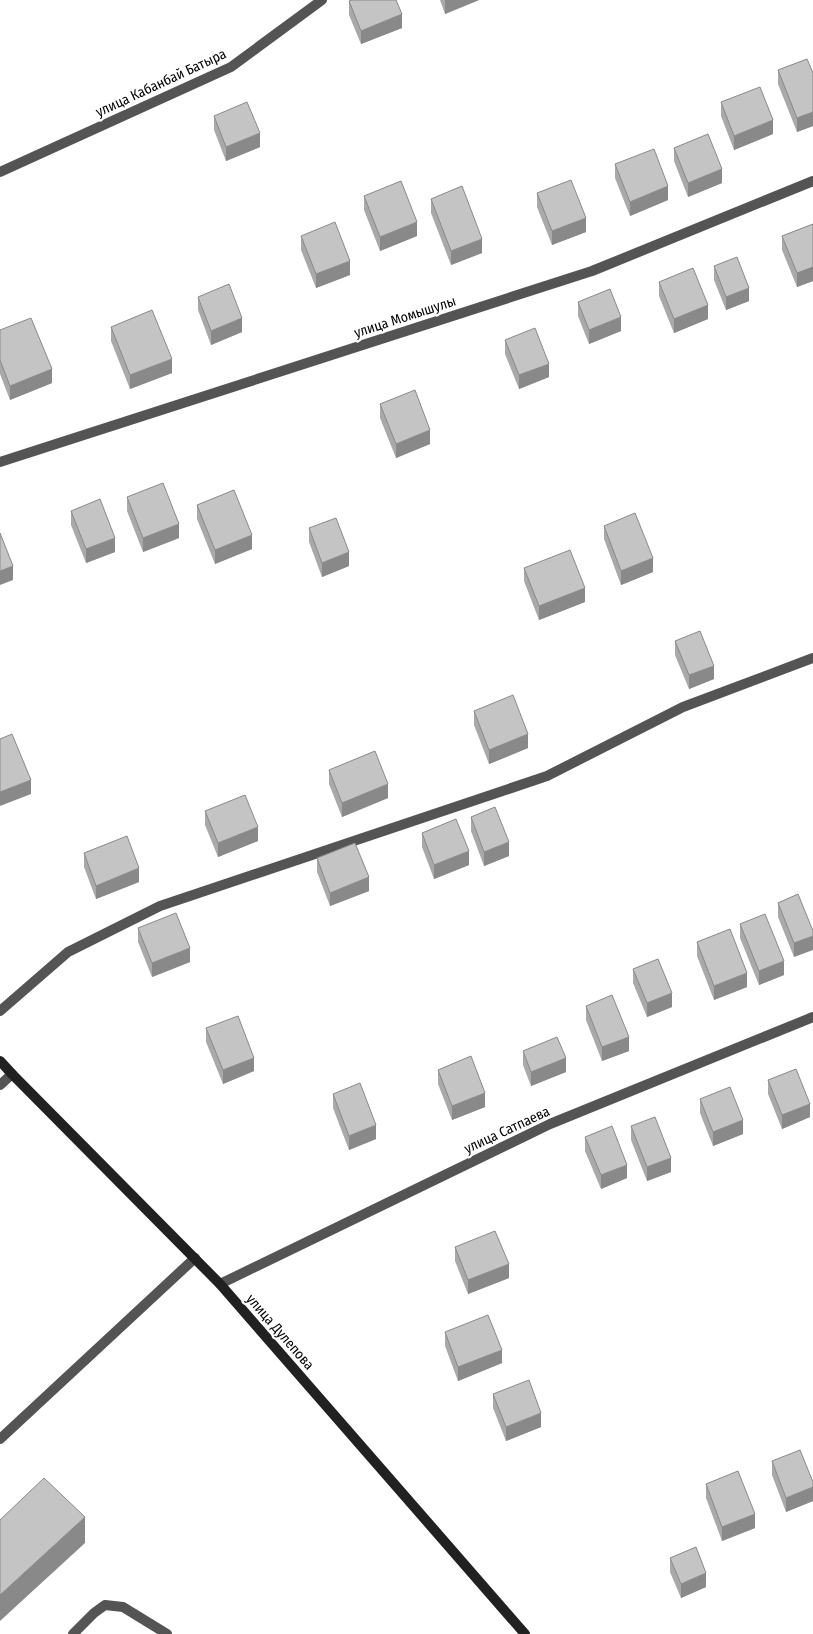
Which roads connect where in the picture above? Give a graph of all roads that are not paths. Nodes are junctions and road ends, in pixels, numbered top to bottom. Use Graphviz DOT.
graph roads {
  1 [pos="322,0"];
  2 [pos="0,172"];
  3 [pos="813,181"];
  4 [pos="0,462"];
  5 [pos="813,658"];
  6 [pos="0,1011"];
  7 [pos="813,1018"];
  8 [pos="0,1061"];
  9 [pos="12,1074"];
  10 [pos="0,1085"];
  11 [pos="195,1258"];
  12 [pos="220,1284"];
  13 [pos="0,1439"];
  14 [pos="73,1634"];
  15 [pos="167,1634"];
  16 [pos="525,1634"];
  1 -- 2 [label="street, улица Кабанбай Батыра"];
  3 -- 4 [label="street, улица Момышулы"];
  5 -- 6 [label="street"];
  7 -- 12 [label="street, улица Сатпаева"];
  8 -- 9 [label="street, улица Дулепова"];
  9 -- 10 [label="street"];
  9 -- 11 [label="street, улица Дулепова"];
  11 -- 12 [label="street, улица Дулепова"];
  11 -- 13 [label="street"];
  12 -- 16 [label="street, улица Дулепова"];
  14 -- 15 [label="street"];
}
